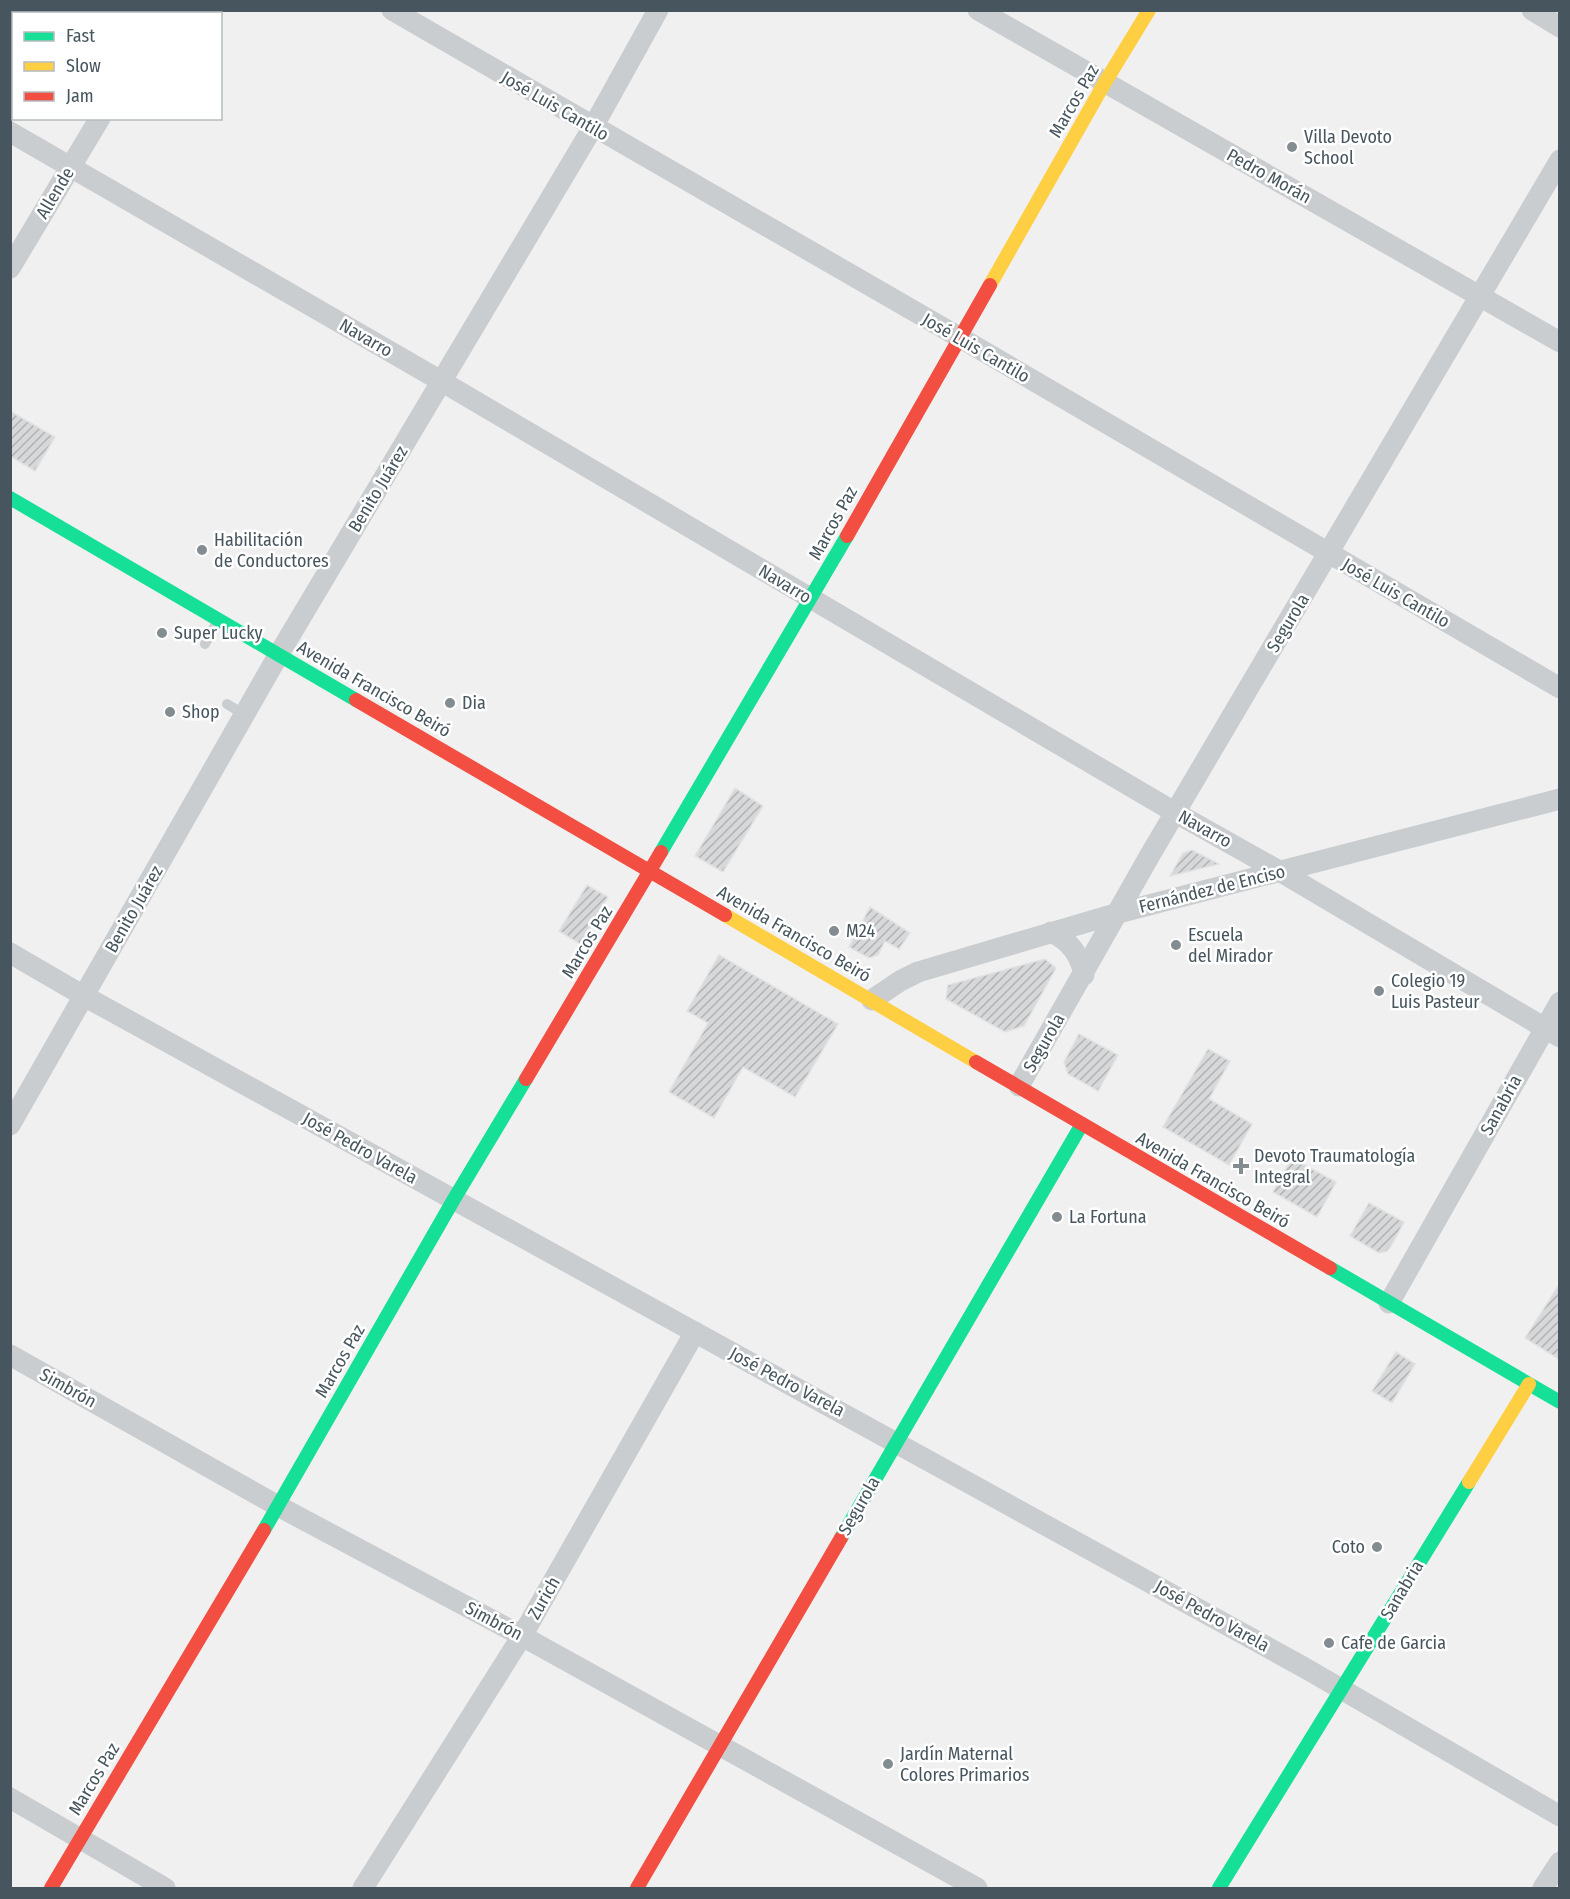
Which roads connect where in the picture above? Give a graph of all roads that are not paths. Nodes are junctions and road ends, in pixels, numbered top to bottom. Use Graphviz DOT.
graph roads {
  1 [pos="392,10"];
  2 [pos="658,10"];
  3 [pos="978,10"];
  4 [pos="1149,10"];
  5 [pos="1532,10"];
  6 [pos="1560,27"];
  7 [pos="1104,84"];
  8 [pos="99,120"];
  9 [pos="593,127"];
  10 [pos="10,132"];
  11 [pos="1560,160"];
  12 [pos="72,167"];
  13 [pos="10,268"];
  14 [pos="1480,295"];
  15 [pos="959,337"];
  16 [pos="1560,342"];
  17 [pos="441,381"];
  18 [pos="10,498"];
  19 [pos="1329,554"];
  20 [pos="811,600"];
  21 [pos="219,619"];
  22 [pos="205,644"];
  23 [pos="279,654"];
  24 [pos="1560,688"];
  25 [pos="1560,799"];
  26 [pos="1176,813"];
  27 [pos="651,871"];
  28 [pos="1281,872"];
  29 [pos="1119,913"];
  30 [pos="1051,932"];
  31 [pos="10,953"];
  32 [pos="1084,975"];
  33 [pos="84,996"];
  34 [pos="872,1000"];
  35 [pos="1560,1002"];
  36 [pos="1552,1033"];
  37 [pos="1019,1086"];
  38 [pos="1082,1124"];
  39 [pos="10,1125"];
  40 [pos="454,1200"];
  41 [pos="1389,1303"];
  42 [pos="695,1332"];
  43 [pos="10,1355"];
  44 [pos="1529,1384"];
  45 [pos="1560,1402"];
  46 [pos="897,1442"];
  47 [pos="278,1506"];
  48 [pos="522,1636"];
  49 [pos="1342,1689"];
  50 [pos="719,1746"];
  51 [pos="10,1798"];
  52 [pos="1560,1816"];
  53 [pos="79,1839"];
  54 [pos="1560,1862"];
  55 [pos="51,1888"];
  56 [pos="165,1888"];
  57 [pos="363,1888"];
  58 [pos="637,1888"];
  59 [pos="977,1888"];
  60 [pos="1219,1888"];
  61 [pos="1544,1888"];
  1 -- 9 [label="street, José Luis Cantilo"];
  2 -- 9 [label="street, Benito Juárez"];
  3 -- 7 [label="street, Pedro Morán"];
  4 -- 7 [label="street, Marcos Paz"];
  5 -- 6 [label="street"];
  7 -- 14 [label="street, Pedro Morán"];
  7 -- 15 [label="street, Marcos Paz"];
  8 -- 12 [label="street, Allende"];
  9 -- 15 [label="street, José Luis Cantilo"];
  9 -- 17 [label="street, Benito Juárez"];
  10 -- 12 [label="street, Navarro"];
  11 -- 14 [label="street, Segurola"];
  12 -- 13 [label="street, Allende"];
  12 -- 17 [label="street, Navarro"];
  14 -- 16 [label="street, Pedro Morán"];
  14 -- 19 [label="street, Segurola"];
  15 -- 19 [label="street, José Luis Cantilo"];
  15 -- 20 [label="street, Marcos Paz"];
  17 -- 20 [label="street, Navarro"];
  17 -- 23 [label="street, Benito Juárez"];
  18 -- 21 [label="street, Avenida Francisco Beiró"];
  19 -- 24 [label="street, José Luis Cantilo"];
  19 -- 26 [label="street, Segurola"];
  20 -- 26 [label="street, Navarro"];
  20 -- 27 [label="street, Marcos Paz"];
  21 -- 22 [label="lane"];
  21 -- 23 [label="street, Avenida Francisco Beiró"];
  23 -- 27 [label="street, Avenida Francisco Beiró"];
  23 -- 33 [label="street, Benito Juárez"];
  25 -- 28 [label="street, Fernández de Enciso"];
  26 -- 28 [label="street, Navarro"];
  26 -- 29 [label="street, Segurola"];
  27 -- 34 [label="street, Avenida Francisco Beiró"];
  27 -- 40 [label="street, Marcos Paz"];
  28 -- 29 [label="street, Fernández de Enciso"];
  28 -- 36 [label="street, Navarro"];
  29 -- 30 [label="street, Fernández de Enciso"];
  29 -- 32 [label="street, Segurola"];
  30 -- 32 [label="street"];
  30 -- 34 [label="street, Fernández de Enciso"];
  31 -- 33 [label="street, José Pedro Varela"];
  32 -- 37 [label="street, Segurola"];
  33 -- 39 [label="street, Benito Juárez"];
  33 -- 40 [label="street, José Pedro Varela"];
  34 -- 37 [label="street, Avenida Francisco Beiró"];
  35 -- 36 [label="street, Sanabria"];
  36 -- 41 [label="street, Sanabria"];
  37 -- 38 [label="street, Avenida Francisco Beiró"];
  38 -- 41 [label="street, Avenida Francisco Beiró"];
  38 -- 46 [label="street, Segurola"];
  40 -- 42 [label="street, José Pedro Varela"];
  40 -- 47 [label="street, Marcos Paz"];
  41 -- 44 [label="street, Avenida Francisco Beiró"];
  42 -- 46 [label="street, José Pedro Varela"];
  42 -- 48 [label="street, Zurich"];
  43 -- 47 [label="street, Simbrón"];
  44 -- 45 [label="street, Avenida Francisco Beiró"];
  44 -- 49 [label="street, Sanabria"];
  46 -- 49 [label="street, José Pedro Varela"];
  46 -- 50 [label="street, Segurola"];
  47 -- 48 [label="street, Simbrón"];
  47 -- 53 [label="street, Marcos Paz"];
  48 -- 50 [label="street, Simbrón"];
  48 -- 57 [label="street, Zurich"];
  49 -- 52 [label="street, José Pedro Varela"];
  49 -- 60 [label="street, Sanabria"];
  50 -- 58 [label="street, Segurola"];
  50 -- 59 [label="street, Simbrón"];
  51 -- 53 [label="street"];
  53 -- 55 [label="street, Marcos Paz"];
  53 -- 56 [label="street"];
  54 -- 61 [label="street"];
}
